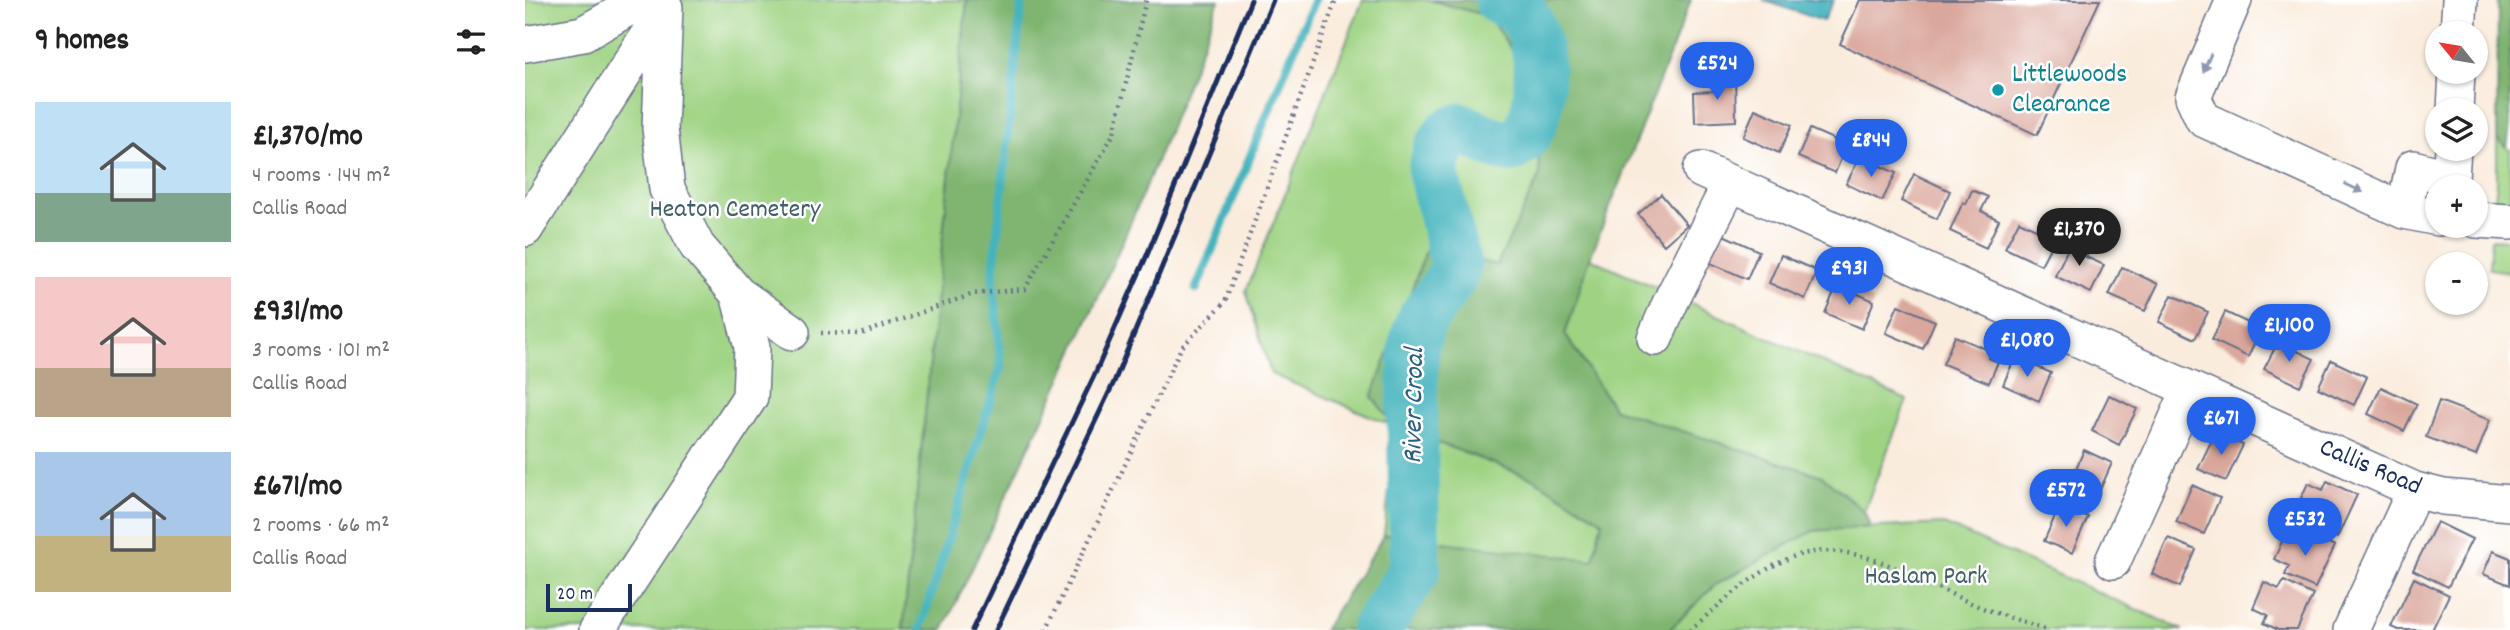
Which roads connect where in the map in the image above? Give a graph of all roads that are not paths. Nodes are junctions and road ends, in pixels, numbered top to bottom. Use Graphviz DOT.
graph roads {
  1 [pos="2234,0"];
  2 [pos="2460,0"];
  3 [pos="656,2"];
  4 [pos="2459,21"];
  5 [pos="525,44"];
  6 [pos="2452,161"];
  7 [pos="2421,214"];
  8 [pos="2488,221"];
  9 [pos="2510,222"];
  10 [pos="525,229"];
  11 [pos="738,294"];
  12 [pos="792,332"];
  13 [pos="1655,338"];
  14 [pos="2190,389"];
  15 [pos="2415,490"];
  16 [pos="2510,503"];
  17 [pos="2113,561"];
  18 [pos="597,630"];
  19 [pos="2351,630"];
  1 -- 7 [label="street, one-way"];
  2 -- 4 [label="street"];
  3 -- 5 [label="street"];
  3 -- 10 [label="street"];
  3 -- 11 [label="street"];
  6 -- 7 [label="street"];
  8 -- 9 [label="street"];
  11 -- 12 [label="street"];
  11 -- 18 [label="street"];
  13 -- 14 [label="street, Callis Road"];
  14 -- 15 [label="street, Callis Road"];
  14 -- 17 [label="street"];
  15 -- 16 [label="street, Callis Road"];
  15 -- 19 [label="street"];
}
